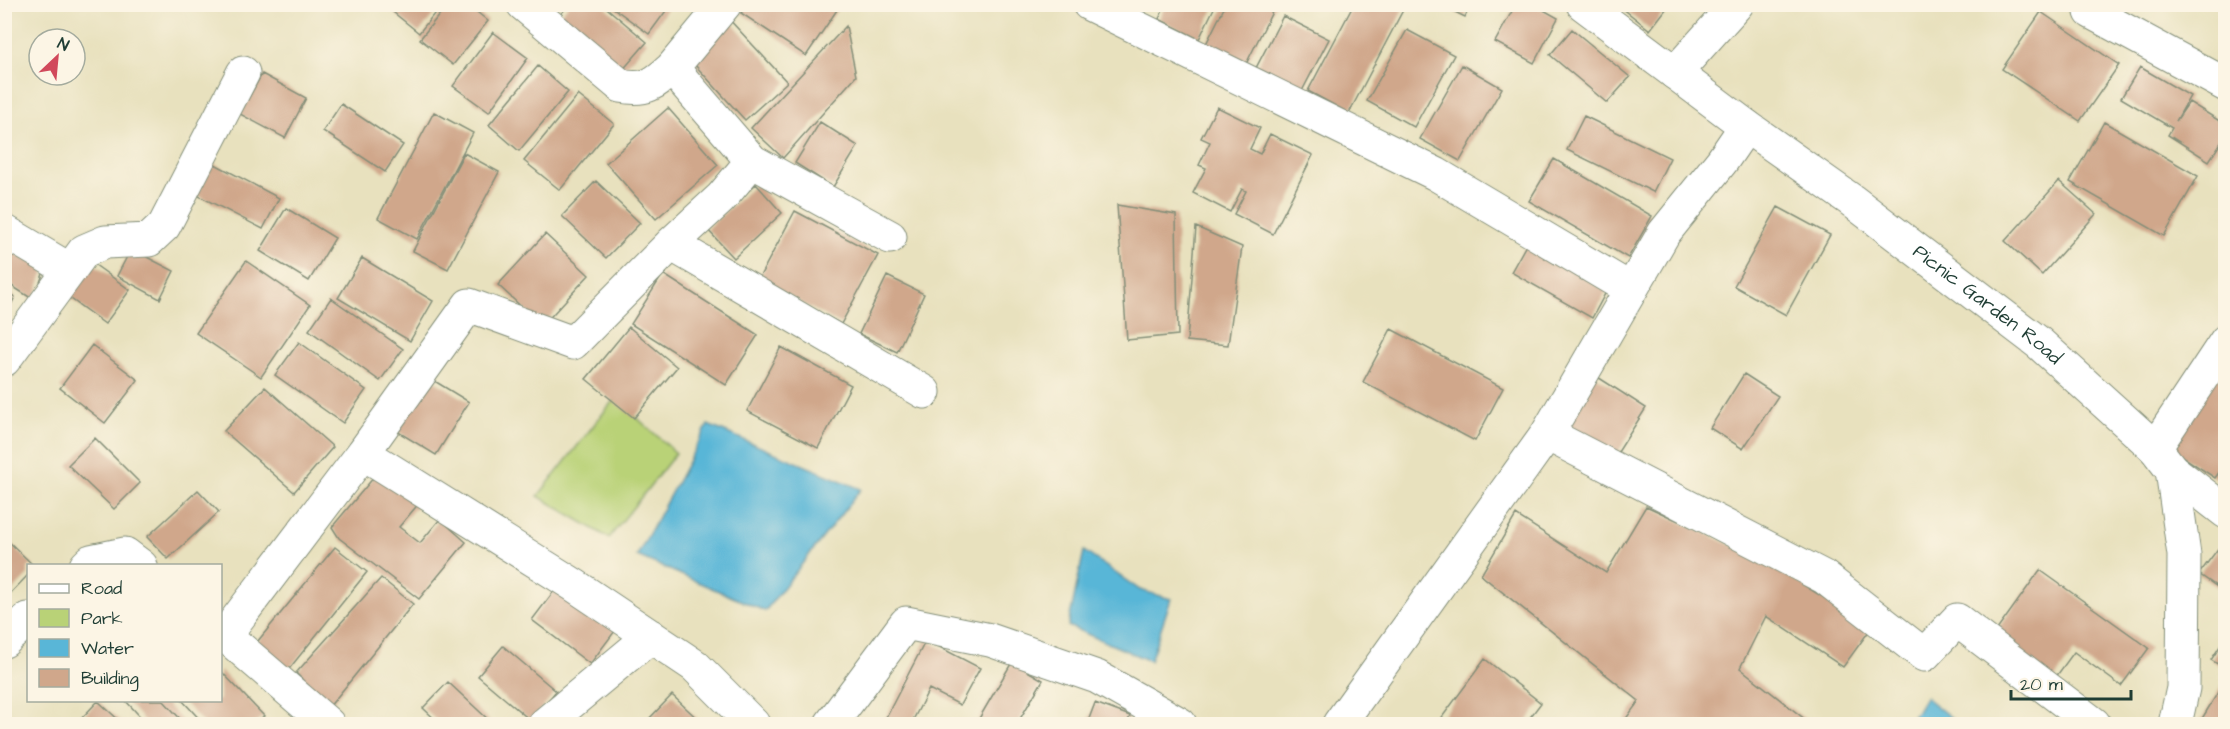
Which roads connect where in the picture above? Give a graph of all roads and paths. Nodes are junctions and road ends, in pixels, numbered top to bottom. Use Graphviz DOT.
graph roads {
  1 [pos="523,4"];
  2 [pos="725,4"];
  3 [pos="1089,4"];
  4 [pos="1583,4"];
  5 [pos="1737,4"];
  6 [pos="2091,12"];
  7 [pos="672,68"];
  8 [pos="243,73"];
  9 [pos="1675,73"];
  10 [pos="2226,85"];
  11 [pos="1746,126"];
  12 [pos="752,161"];
  13 [pos="4,231"];
  14 [pos="890,237"];
  15 [pos="671,244"];
  16 [pos="70,270"];
  17 [pos="1630,289"];
  18 [pos="2226,341"];
  19 [pos="4,360"];
  20 [pos="924,392"];
  21 [pos="1547,434"];
  22 [pos="363,453"];
  23 [pos="2164,459"];
  24 [pos="2226,512"];
  25 [pos="88,564"];
  26 [pos="138,564"];
  27 [pos="27,620"];
  28 [pos="223,633"];
  29 [pos="651,636"];
  30 [pos="4,641"];
  31 [pos="328,724"];
  32 [pos="545,724"];
  33 [pos="753,724"];
  34 [pos="831,724"];
  35 [pos="1180,724"];
  36 [pos="1339,724"];
  37 [pos="2094,724"];
  38 [pos="2175,724"];
  1 -- 7 [label="street"];
  2 -- 7 [label="street"];
  3 -- 17 [label="street"];
  4 -- 9 [label="street, Picnic Garden Road"];
  5 -- 9 [label="street"];
  6 -- 10 [label="street"];
  7 -- 12 [label="street"];
  8 -- 16 [label="street"];
  9 -- 11 [label="street, Picnic Garden Road"];
  11 -- 17 [label="street"];
  11 -- 23 [label="street, Picnic Garden Road"];
  12 -- 14 [label="street"];
  12 -- 15 [label="street"];
  13 -- 16 [label="street"];
  15 -- 20 [label="street"];
  15 -- 22 [label="street"];
  16 -- 19 [label="street"];
  17 -- 21 [label="street"];
  18 -- 23 [label="street"];
  21 -- 36 [label="street"];
  21 -- 37 [label="street"];
  22 -- 28 [label="street"];
  22 -- 29 [label="street"];
  23 -- 24 [label="street, Picnic Garden Road"];
  23 -- 38 [label="street"];
  25 -- 26 [label="street"];
  27 -- 30 [label="street"];
  28 -- 31 [label="street"];
  29 -- 32 [label="street"];
  29 -- 33 [label="street"];
  34 -- 35 [label="street"];
}
